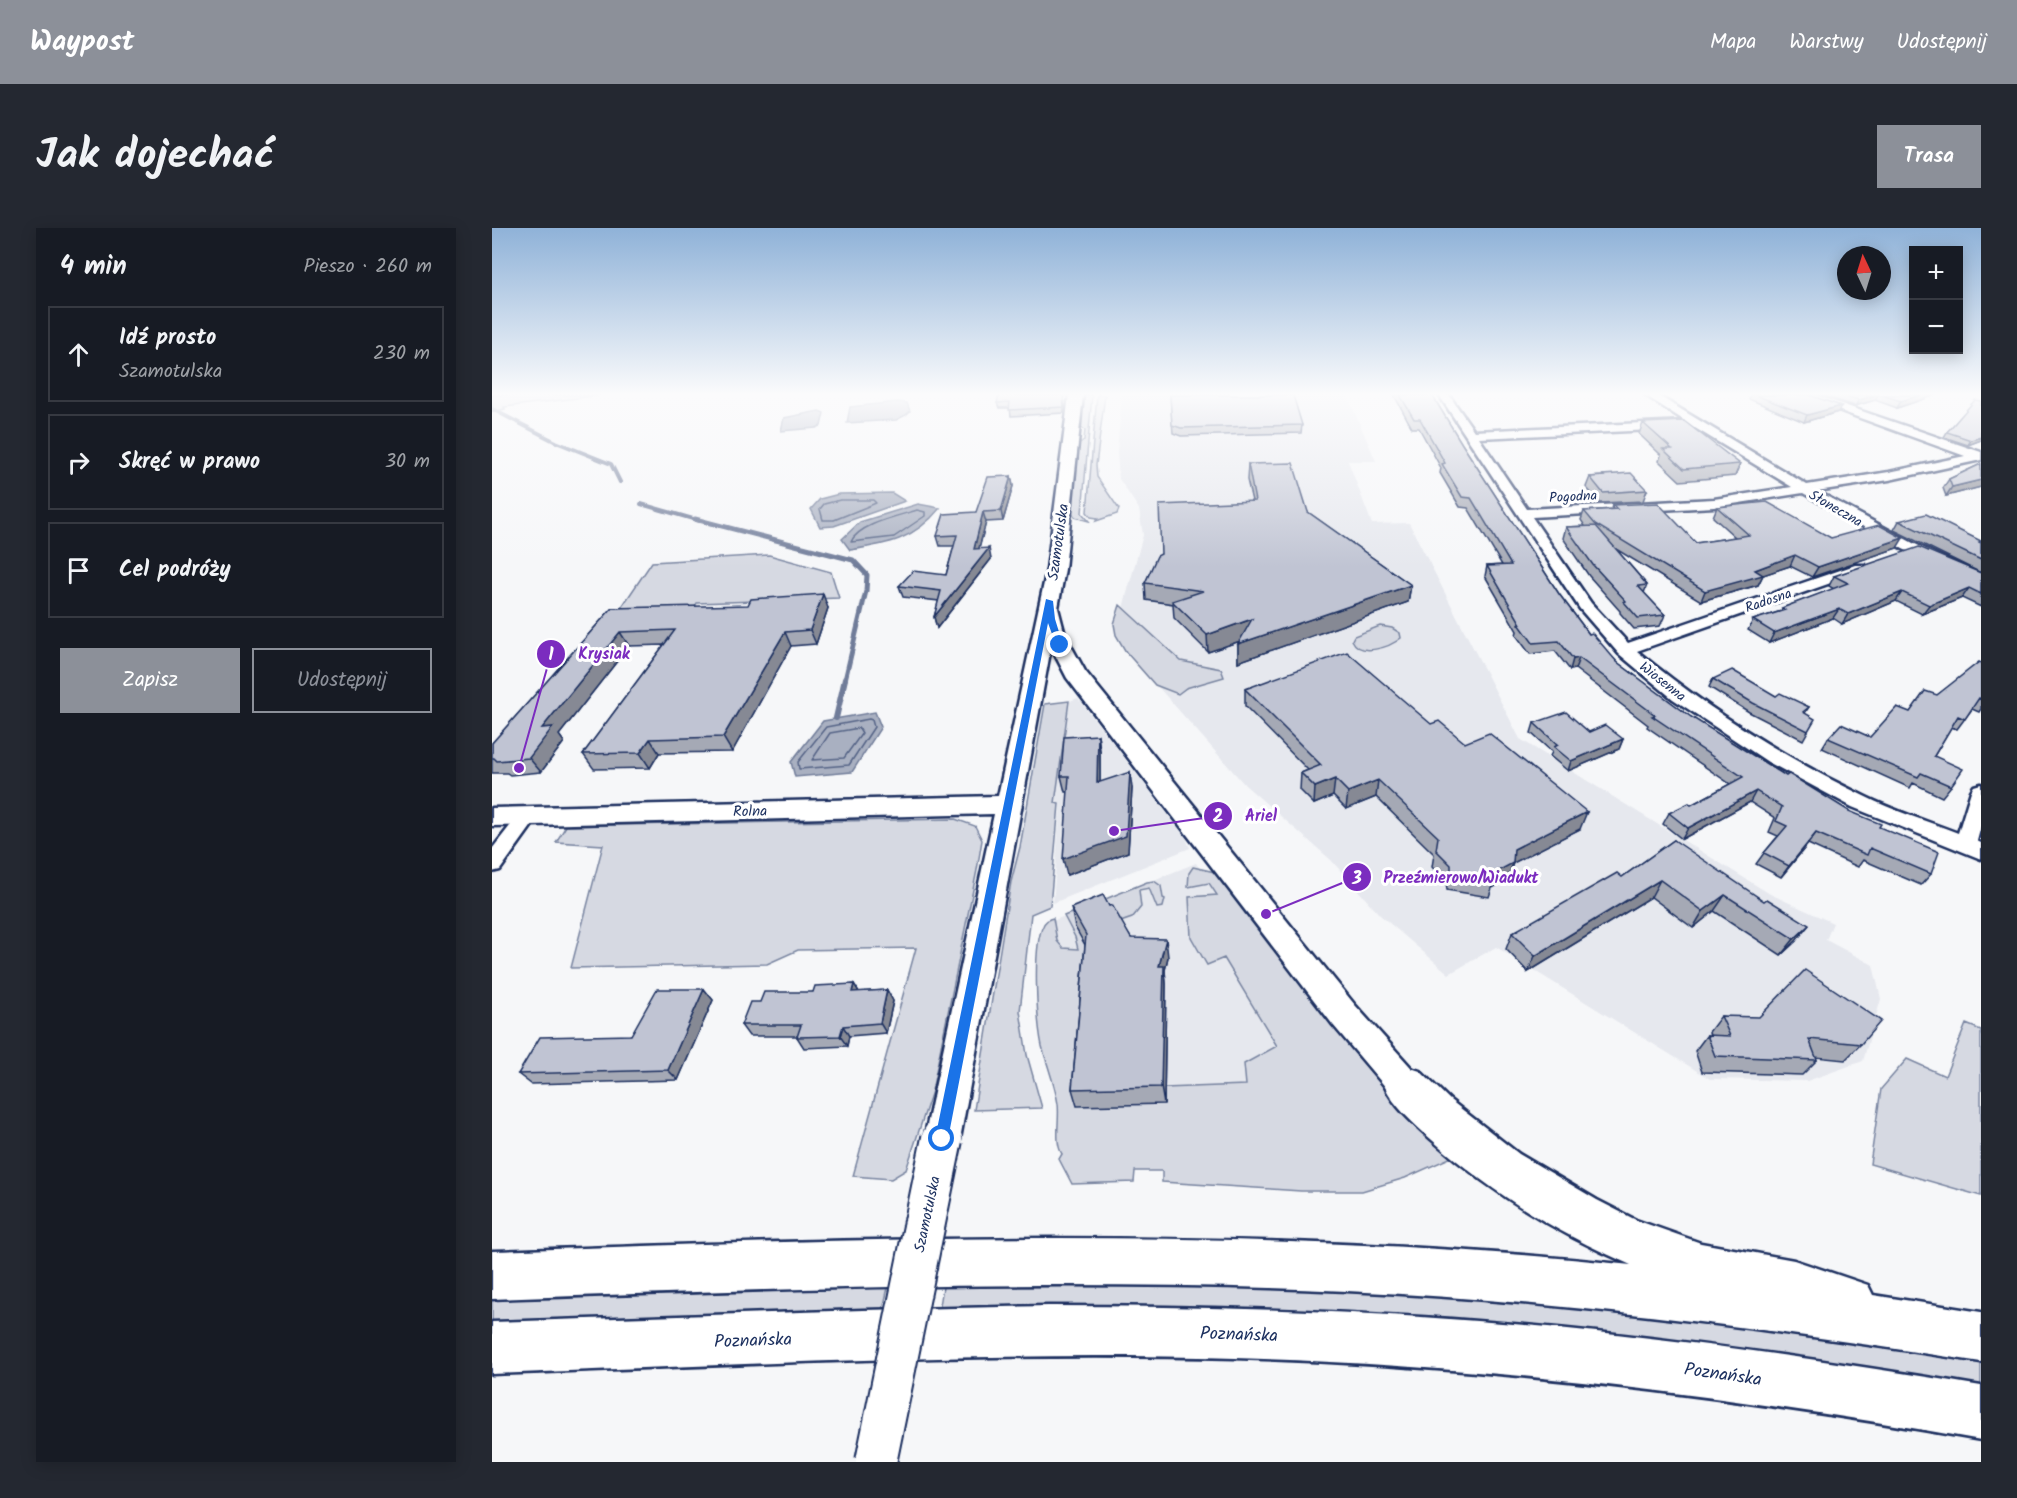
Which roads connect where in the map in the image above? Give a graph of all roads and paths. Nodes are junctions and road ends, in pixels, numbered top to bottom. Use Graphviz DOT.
graph roads {
  1 [pos="1070,453"];
  2 [pos="1482,453"];
  3 [pos="1745,453"];
  4 [pos="1980,457"];
  5 [pos="1806,490"];
  6 [pos="1522,513"];
  7 [pos="1912,550"];
  8 [pos="1895,556"];
  9 [pos="1874,563"];
  10 [pos="1981,581"];
  11 [pos="1049,601"];
  12 [pos="1625,650"];
  13 [pos="1981,791"];
  14 [pos="1008,804"];
  15 [pos="492,817"];
  16 [pos="528,817"];
  17 [pos="1973,848"];
  18 [pos="492,864"];
  19 [pos="1406,1085"];
  20 [pos="492,1275"];
  21 [pos="1964,1334"];
  22 [pos="492,1348"];
  23 [pos="1981,1413"];
  24 [pos="876,1462"];
  1 -- 11 [label="street, Szamotulska"];
  2 -- 6 [label="street, Wiosenna"];
  3 -- 5 [label="street, Słoneczna"];
  4 -- 5 [label="street, Pogodna"];
  5 -- 6 [label="street, Pogodna"];
  5 -- 7 [label="street, Słoneczna"];
  6 -- 12 [label="street, Wiosenna"];
  7 -- 8 [label="street"];
  7 -- 10 [label="street, Słoneczna"];
  9 -- 12 [label="street, Radosna"];
  11 -- 14 [label="street, Szamotulska"];
  11 -- 19 [label="street"];
  12 -- 17 [label="street, Wiosenna"];
  13 -- 17 [label="street"];
  14 -- 16 [label="street, Rolna"];
  14 -- 24 [label="street, Szamotulska, bridge"];
  15 -- 16 [label="street, Rolna"];
  16 -- 18 [label="street"];
  19 -- 21 [label="main road"];
  20 -- 21 [label="main road"];
  22 -- 23 [label="main road, Poznańska"];
}
